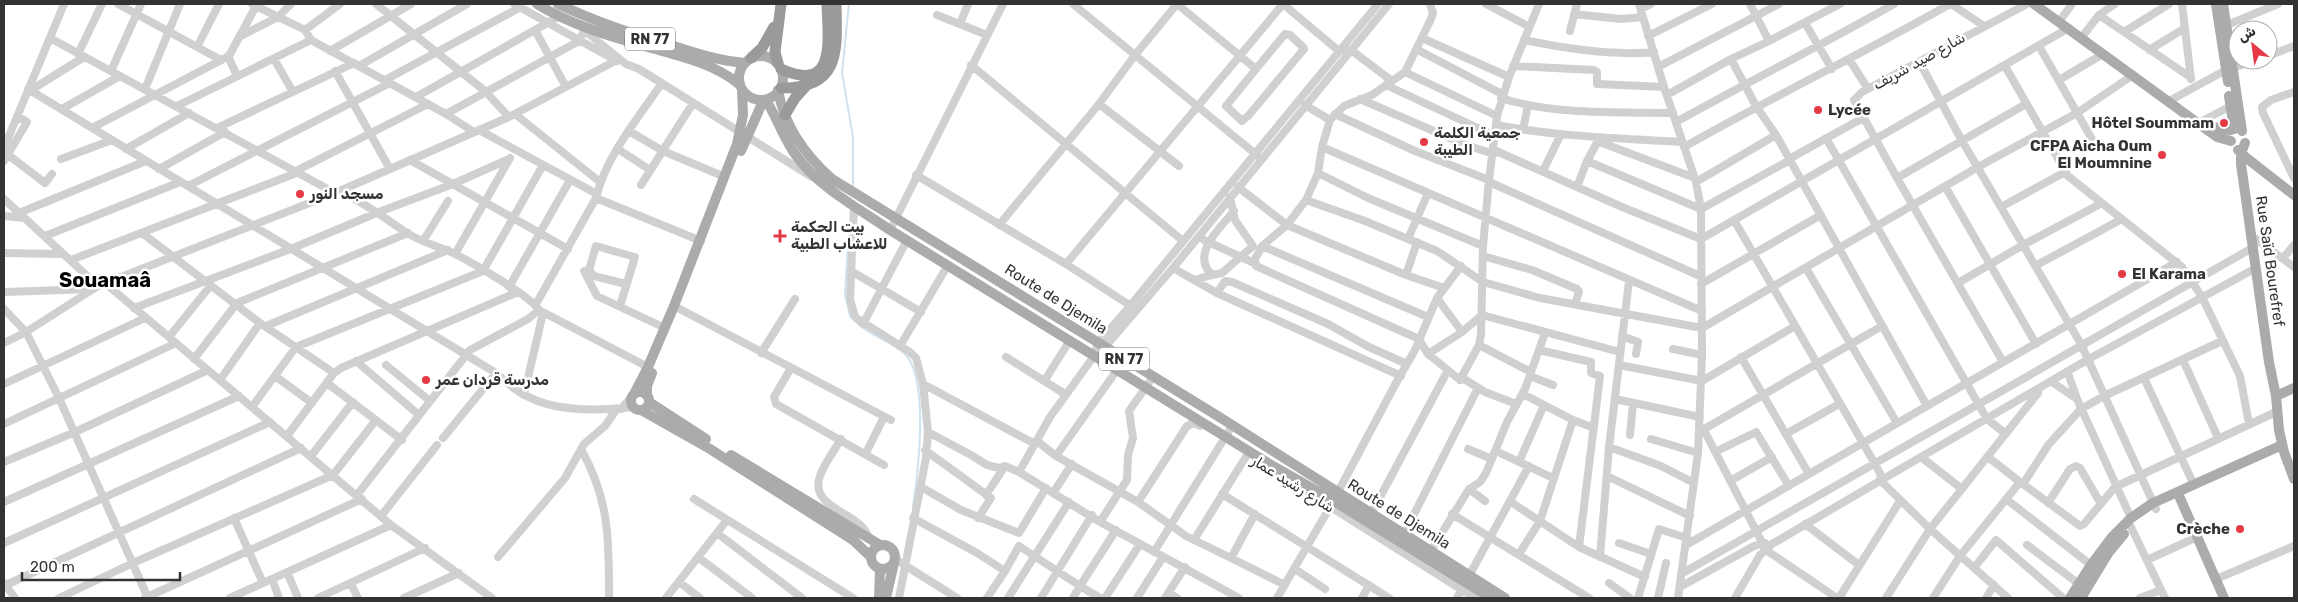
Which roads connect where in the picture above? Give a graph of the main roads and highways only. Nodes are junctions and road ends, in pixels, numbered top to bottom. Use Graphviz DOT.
graph roads {
  1 [pos="537,4"];
  2 [pos="558,4"];
  3 [pos="781,4"];
  4 [pos="827,4"];
  5 [pos="836,4"];
  6 [pos="2034,4"];
  7 [pos="2216,4"];
  8 [pos="2223,4"];
  9 [pos="778,19"];
  10 [pos="586,26"];
  11 [pos="2224,27"];
  12 [pos="748,60"];
  13 [pos="779,66"];
  14 [pos="806,86"];
  15 [pos="740,87"];
  16 [pos="780,89"];
  17 [pos="765,100"];
  18 [pos="785,115"];
  19 [pos="744,134"];
  20 [pos="2239,140"];
  21 [pos="2294,195"];
  22 [pos="677,307"];
  23 [pos="2294,388"];
  24 [pos="2276,396"];
  25 [pos="648,399"];
  26 [pos="634,402"];
  27 [pos="2283,448"];
  28 [pos="2293,474"];
  29 [pos="2180,498"];
  30 [pos="1334,501"];
  31 [pos="2154,506"];
  32 [pos="2131,523"];
  33 [pos="1402,538"];
  34 [pos="880,545"];
  35 [pos="870,556"];
  36 [pos="894,561"];
  37 [pos="880,570"];
  38 [pos="1464,582"];
  39 [pos="879,598"];
  40 [pos="886,598"];
  41 [pos="1491,598"];
  42 [pos="1505,598"];
  43 [pos="2070,598"];
  44 [pos="2081,598"];
  45 [pos="2224,598"];
  1 -- 10 [label="main road"];
  2 -- 10 [label="main road, RN 77"];
  3 -- 9 [label="highway"];
  4 -- 13 [label="highway"];
  5 -- 14 [label="highway"];
  6 -- 20 [label="main road"];
  7 -- 11 [label="main road"];
  8 -- 11 [label="main road"];
  9 -- 12 [label="highway"];
  9 -- 13 [label="highway"];
  10 -- 12 [label="main road, RN 77"];
  10 -- 15 [label="main road"];
  11 -- 20 [label="main road, Rue Saïd Bourefref"];
  12 -- 13 [label="main road"];
  12 -- 15 [label="main road"];
  13 -- 16 [label="main road"];
  14 -- 16 [label="highway"];
  14 -- 18 [label="highway"];
  15 -- 17 [label="main road"];
  15 -- 19 [label="main road"];
  16 -- 17 [label="main road"];
  16 -- 18 [label="main road, Route de Djemila / RN 77"];
  17 -- 19 [label="main road"];
  17 -- 30 [label="main road"];
  18 -- 30 [label="main road, Route de Djemila / RN 77"];
  19 -- 22 [label="main road"];
  19 -- 22 [label="main road"];
  20 -- 21 [label="main road"];
  20 -- 24 [label="main road, Rue Saïd Bourefref"];
  22 -- 25 [label="main road"];
  22 -- 26 [label="main road"];
  23 -- 24 [label="main road"];
  24 -- 27 [label="main road, Rue Saïd Bourefref"];
  25 -- 26 [label="main road"];
  25 -- 26 [label="main road"];
  25 -- 34 [label="main road"];
  26 -- 35 [label="main road"];
  27 -- 28 [label="main road, Rue Saïd Bourefref"];
  27 -- 29 [label="main road"];
  27 -- 31 [label="main road"];
  29 -- 31 [label="main road"];
  29 -- 45 [label="main road"];
  30 -- 33 [label="main road"];
  30 -- 33 [label="main road, Route de Djemila / RN 77"];
  31 -- 32 [label="main road"];
  32 -- 43 [label="main road"];
  32 -- 44 [label="main road"];
  33 -- 38 [label="main road"];
  33 -- 38 [label="main road, Route de Djemila / RN 77"];
  34 -- 35 [label="main road"];
  34 -- 36 [label="main road"];
  35 -- 37 [label="main road"];
  36 -- 37 [label="main road"];
  36 -- 40 [label="main road"];
  37 -- 39 [label="main road"];
  38 -- 41 [label="main road"];
  38 -- 42 [label="main road, Route de Djemila / RN 77"];
}
